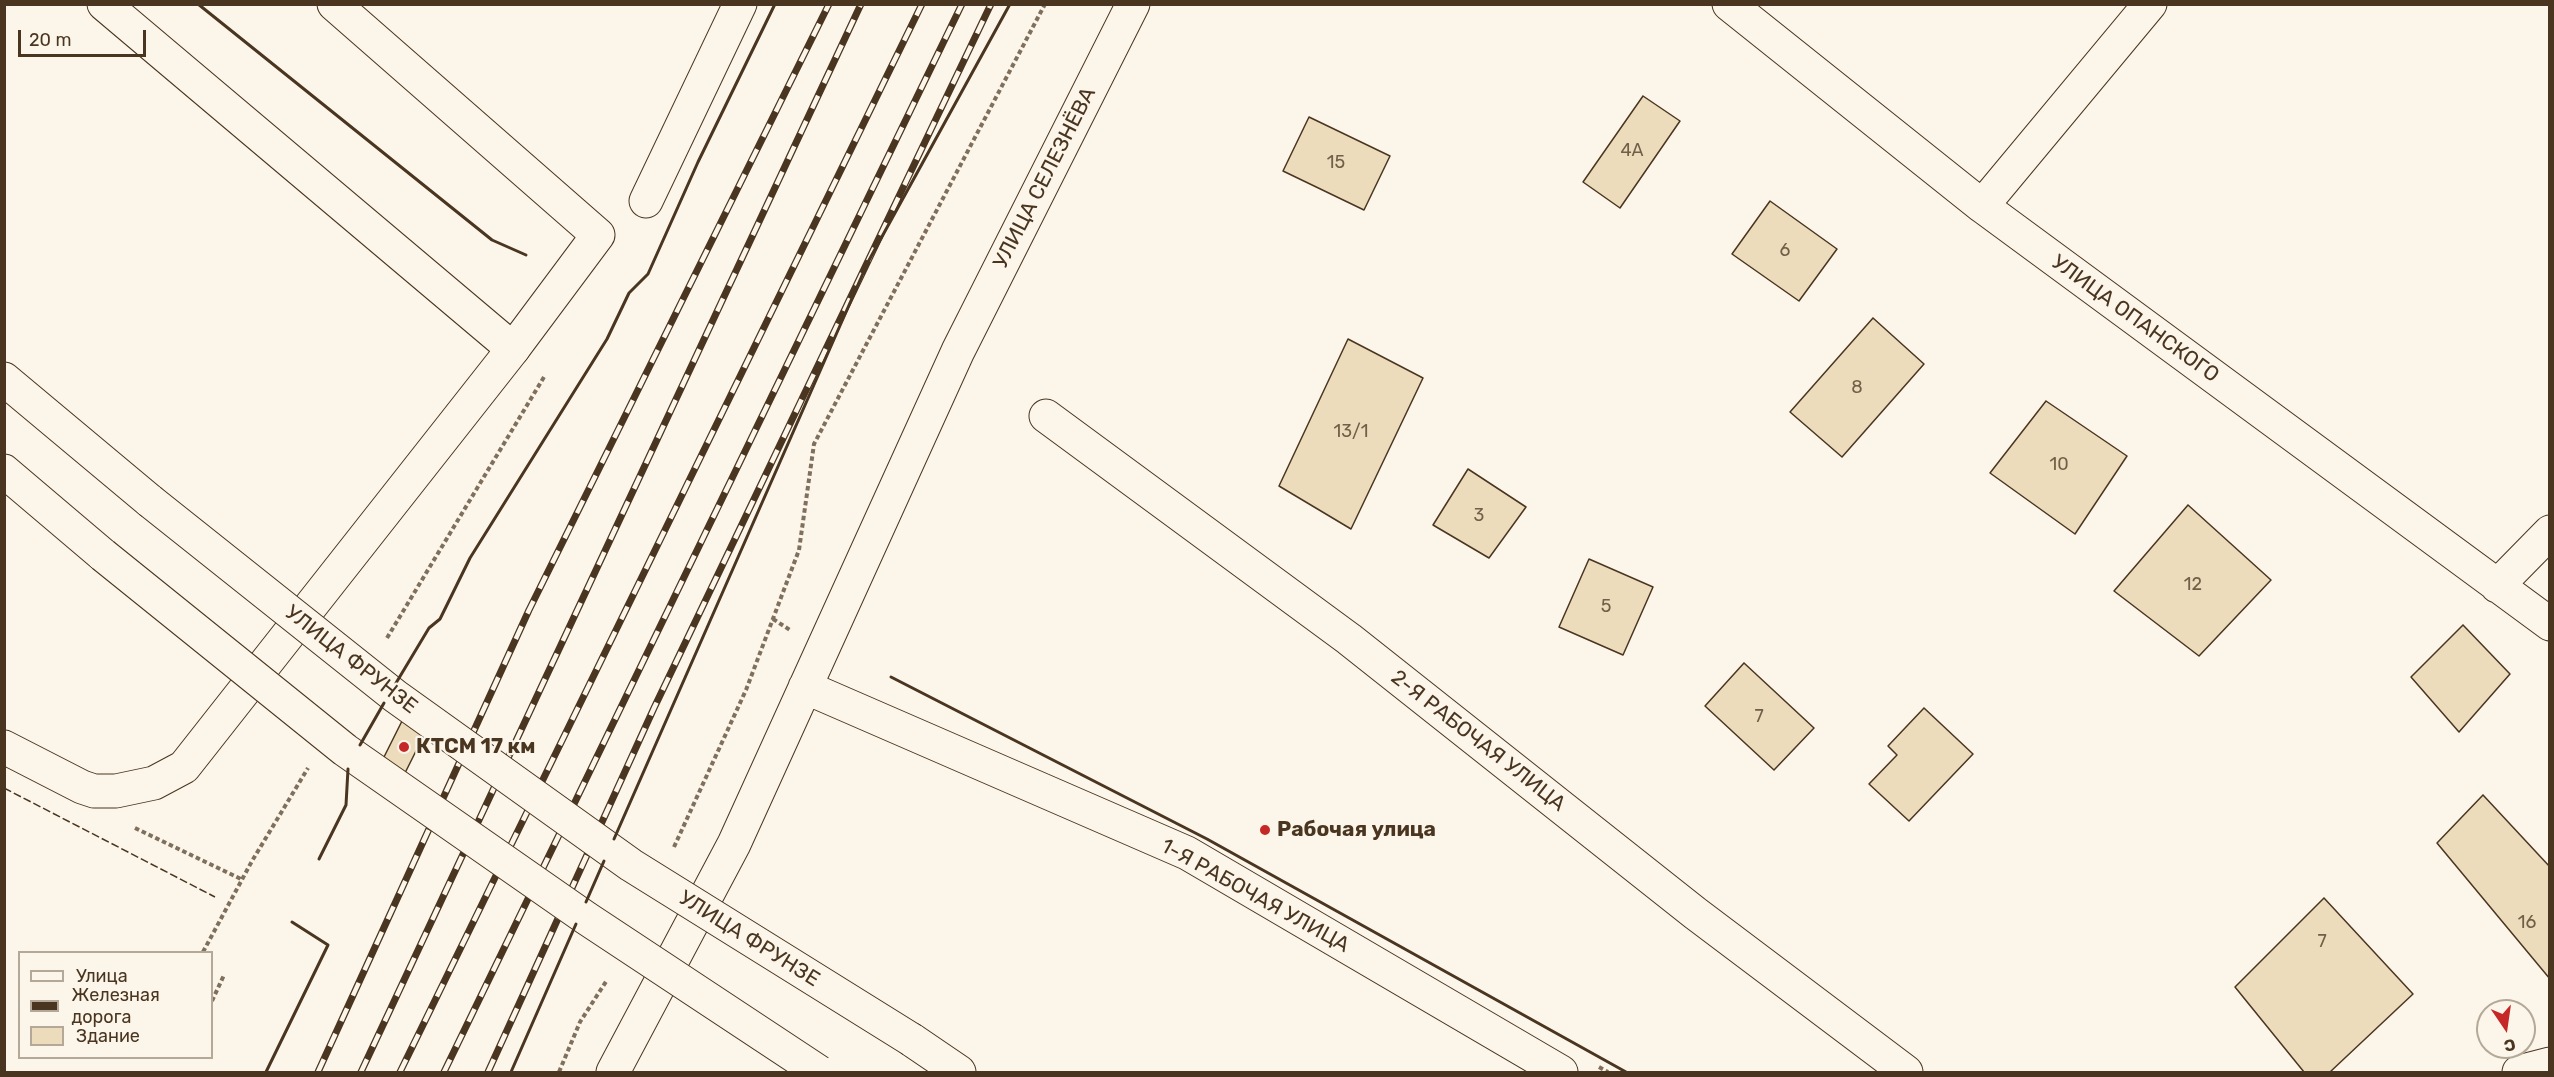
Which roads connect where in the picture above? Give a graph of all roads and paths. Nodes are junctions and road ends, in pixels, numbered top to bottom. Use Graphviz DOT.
graph roads {
  1 [pos="104,4"];
  2 [pos="334,4"];
  3 [pos="740,4"];
  4 [pos="1045,4"];
  5 [pos="1133,4"];
  6 [pos="1729,4"];
  7 [pos="2150,4"];
  8 [pos="646,201"];
  9 [pos="1982,206"];
  10 [pos="513,349"];
  11 [pos="550,367"];
  12 [pos="4,379"];
  13 [pos="1046,416"];
  14 [pos="4,471"];
  15 [pos="2550,532"];
  16 [pos="2497,586"];
  17 [pos="2550,624"];
  18 [pos="386,639"];
  19 [pos="805,687"];
  20 [pos="4,747"];
  21 [pos="313,760"];
  22 [pos="671,853"];
  23 [pos="204,951"];
  24 [pos="224,975"];
  25 [pos="609,977"];
  26 [pos="213,999"];
  27 [pos="2550,1064"];
  28 [pos="559,1072"];
  29 [pos="613,1072"];
  30 [pos="819,1072"];
  31 [pos="959,1072"];
  32 [pos="1561,1072"];
  33 [pos="1906,1072"];
  34 [pos="2519,1072"];
  1 -- 10 [label="street"];
  2 -- 10 [label="street"];
  3 -- 8 [label="street"];
  4 -- 22 [label="path"];
  5 -- 19 [label="street, УЛИЦА СЕЛЕЗНЁВА"];
  6 -- 9 [label="street, УЛИЦА ОПАНСКОГО"];
  7 -- 9 [label="street"];
  9 -- 16 [label="street, УЛИЦА ОПАНСКОГО"];
  10 -- 20 [label="street"];
  11 -- 18 [label="path"];
  12 -- 31 [label="street, УЛИЦА ФРУНЗЕ, bridge"];
  13 -- 33 [label="street, 2-Я РАБОЧАЯ УЛИЦА"];
  14 -- 30 [label="street, bridge"];
  15 -- 16 [label="street"];
  16 -- 17 [label="street, УЛИЦА ОПАНСКОГО"];
  19 -- 29 [label="street, УЛИЦА СЕЛЕЗНЁВА"];
  19 -- 32 [label="street, 1-Я РАБОЧАЯ УЛИЦА"];
  21 -- 23 [label="path"];
  24 -- 26 [label="path"];
  25 -- 28 [label="path"];
  27 -- 34 [label="street"];
}
